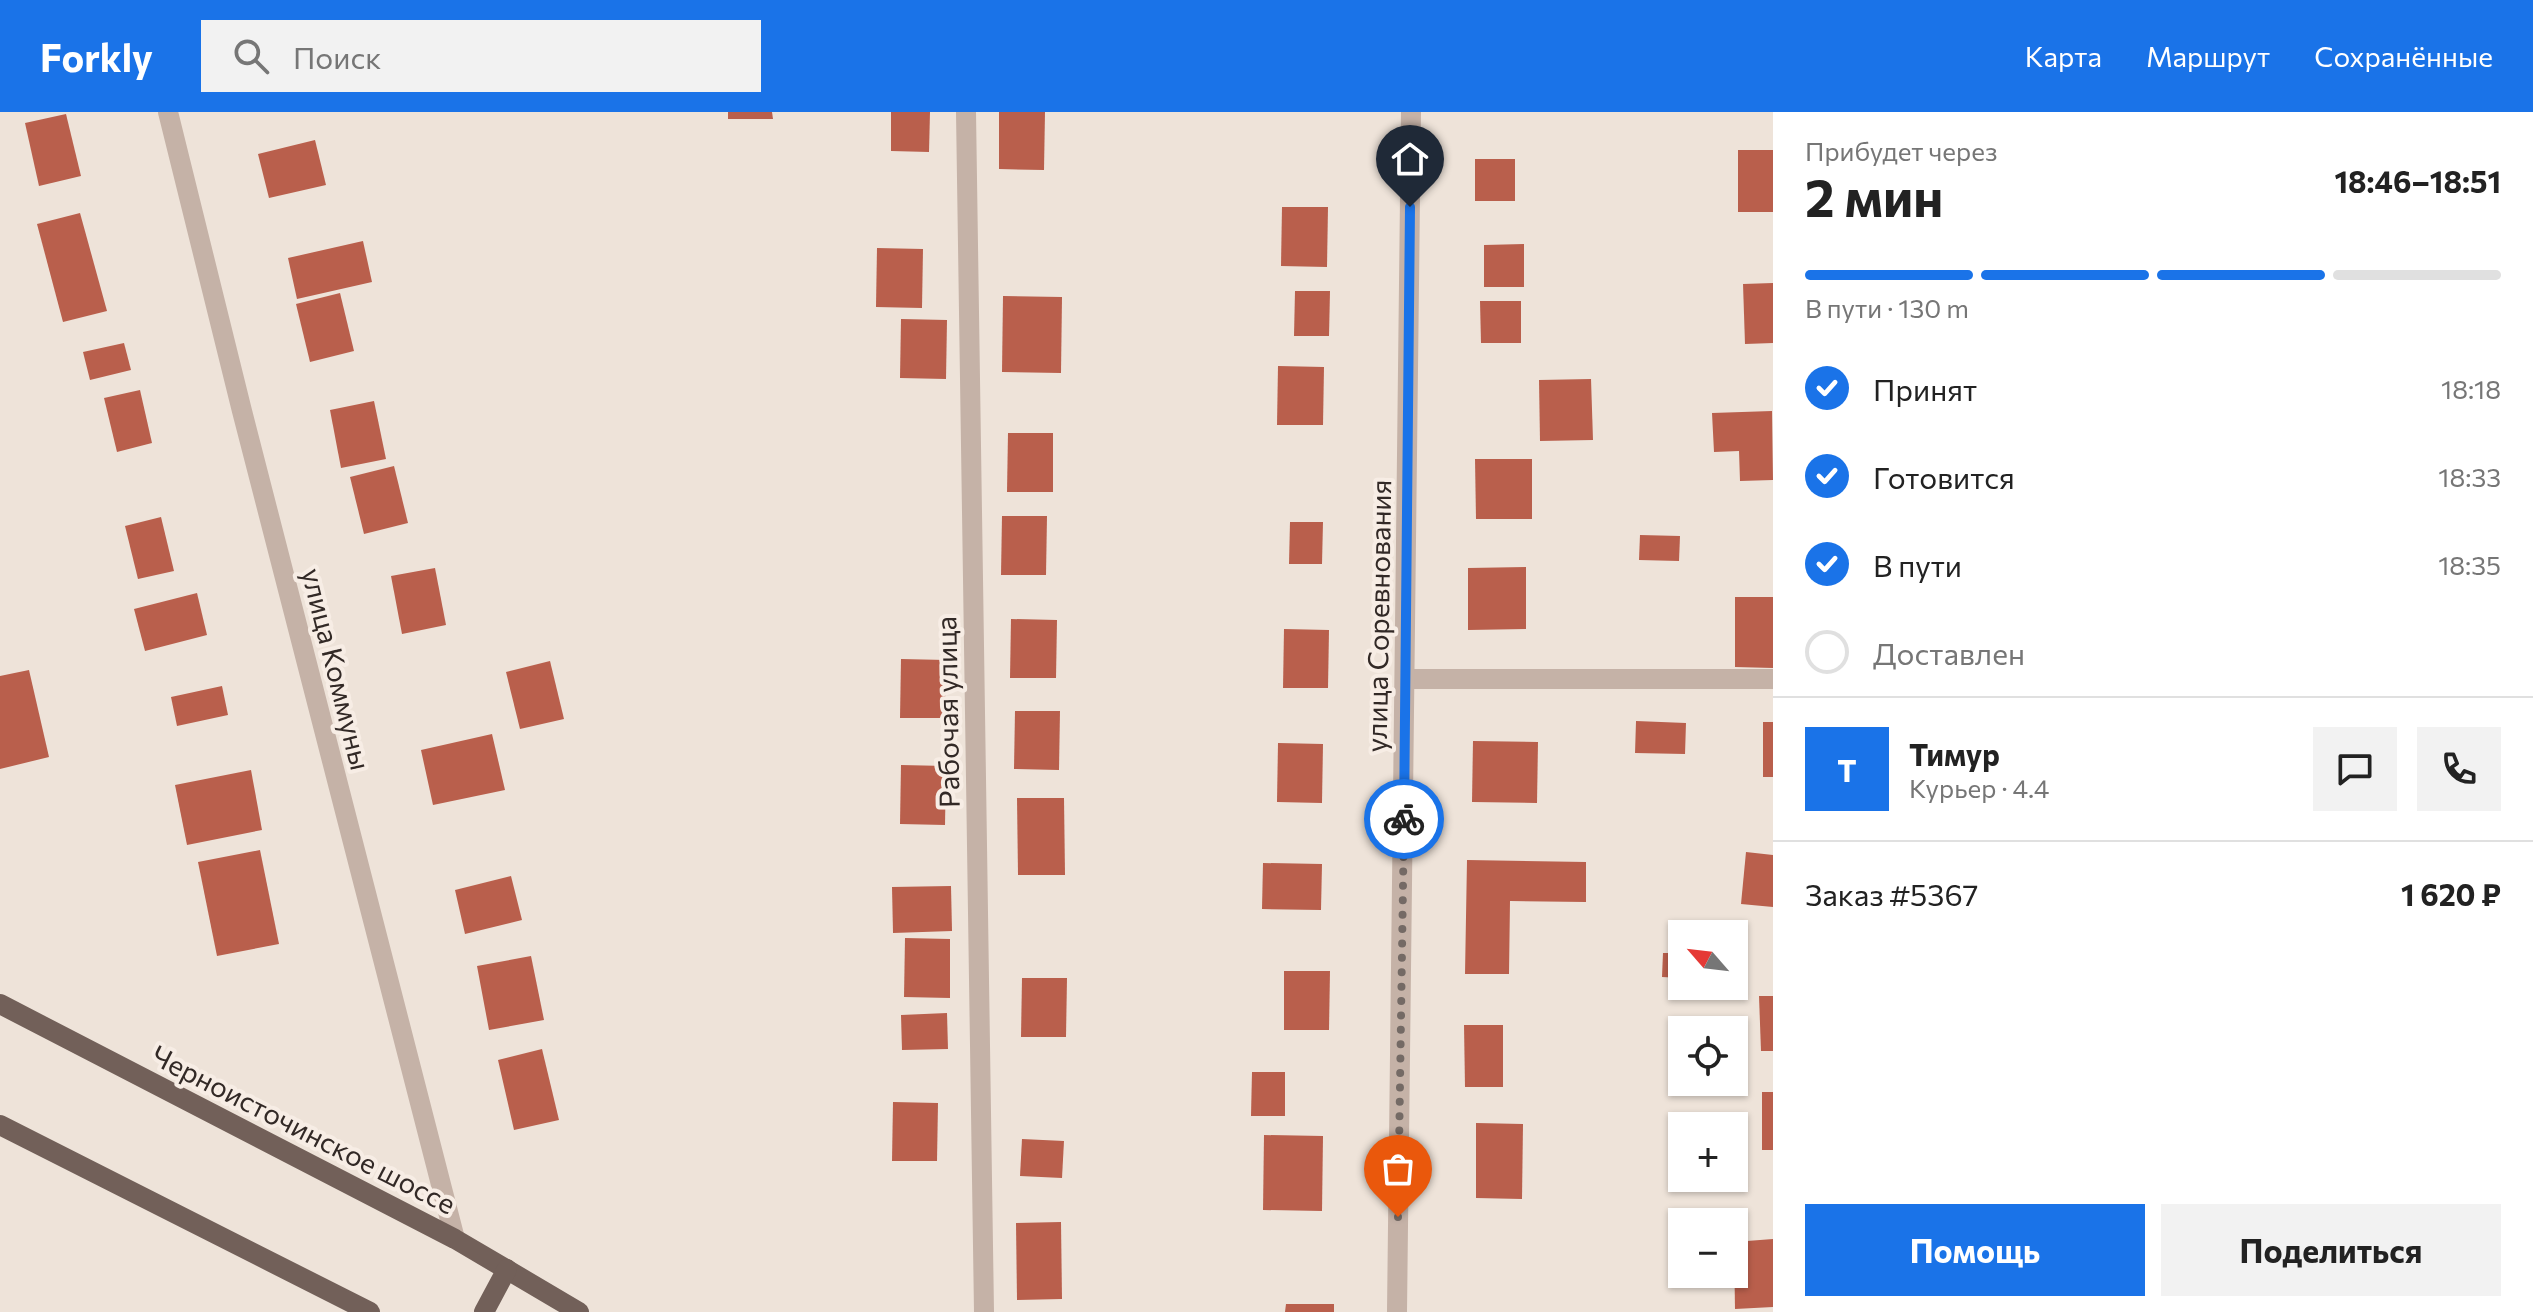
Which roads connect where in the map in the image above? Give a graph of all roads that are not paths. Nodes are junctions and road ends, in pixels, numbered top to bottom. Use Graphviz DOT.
graph roads {
  1 [pos="168,112"];
  2 [pos="966,112"];
  3 [pos="1411,112"];
  4 [pos="1406,679"];
  5 [pos="1773,679"];
  6 [pos="0,1004"];
  7 [pos="0,1125"];
  8 [pos="455,1239"];
  9 [pos="507,1269"];
  10 [pos="370,1312"];
  11 [pos="484,1312"];
  12 [pos="579,1312"];
  13 [pos="984,1312"];
  14 [pos="1397,1312"];
  1 -- 8 [label="street, улица Коммуны"];
  2 -- 13 [label="street, Рабочая улица"];
  3 -- 4 [label="street, улица Соревнования"];
  4 -- 5 [label="street"];
  4 -- 14 [label="street, улица Соревнования"];
  6 -- 8 [label="main road, Черноисточинское шоссе"];
  7 -- 10 [label="main road"];
  8 -- 9 [label="main road, Черноисточинское шоссе"];
  9 -- 11 [label="main road"];
  9 -- 12 [label="main road, Черноисточинское шоссе"];
}
